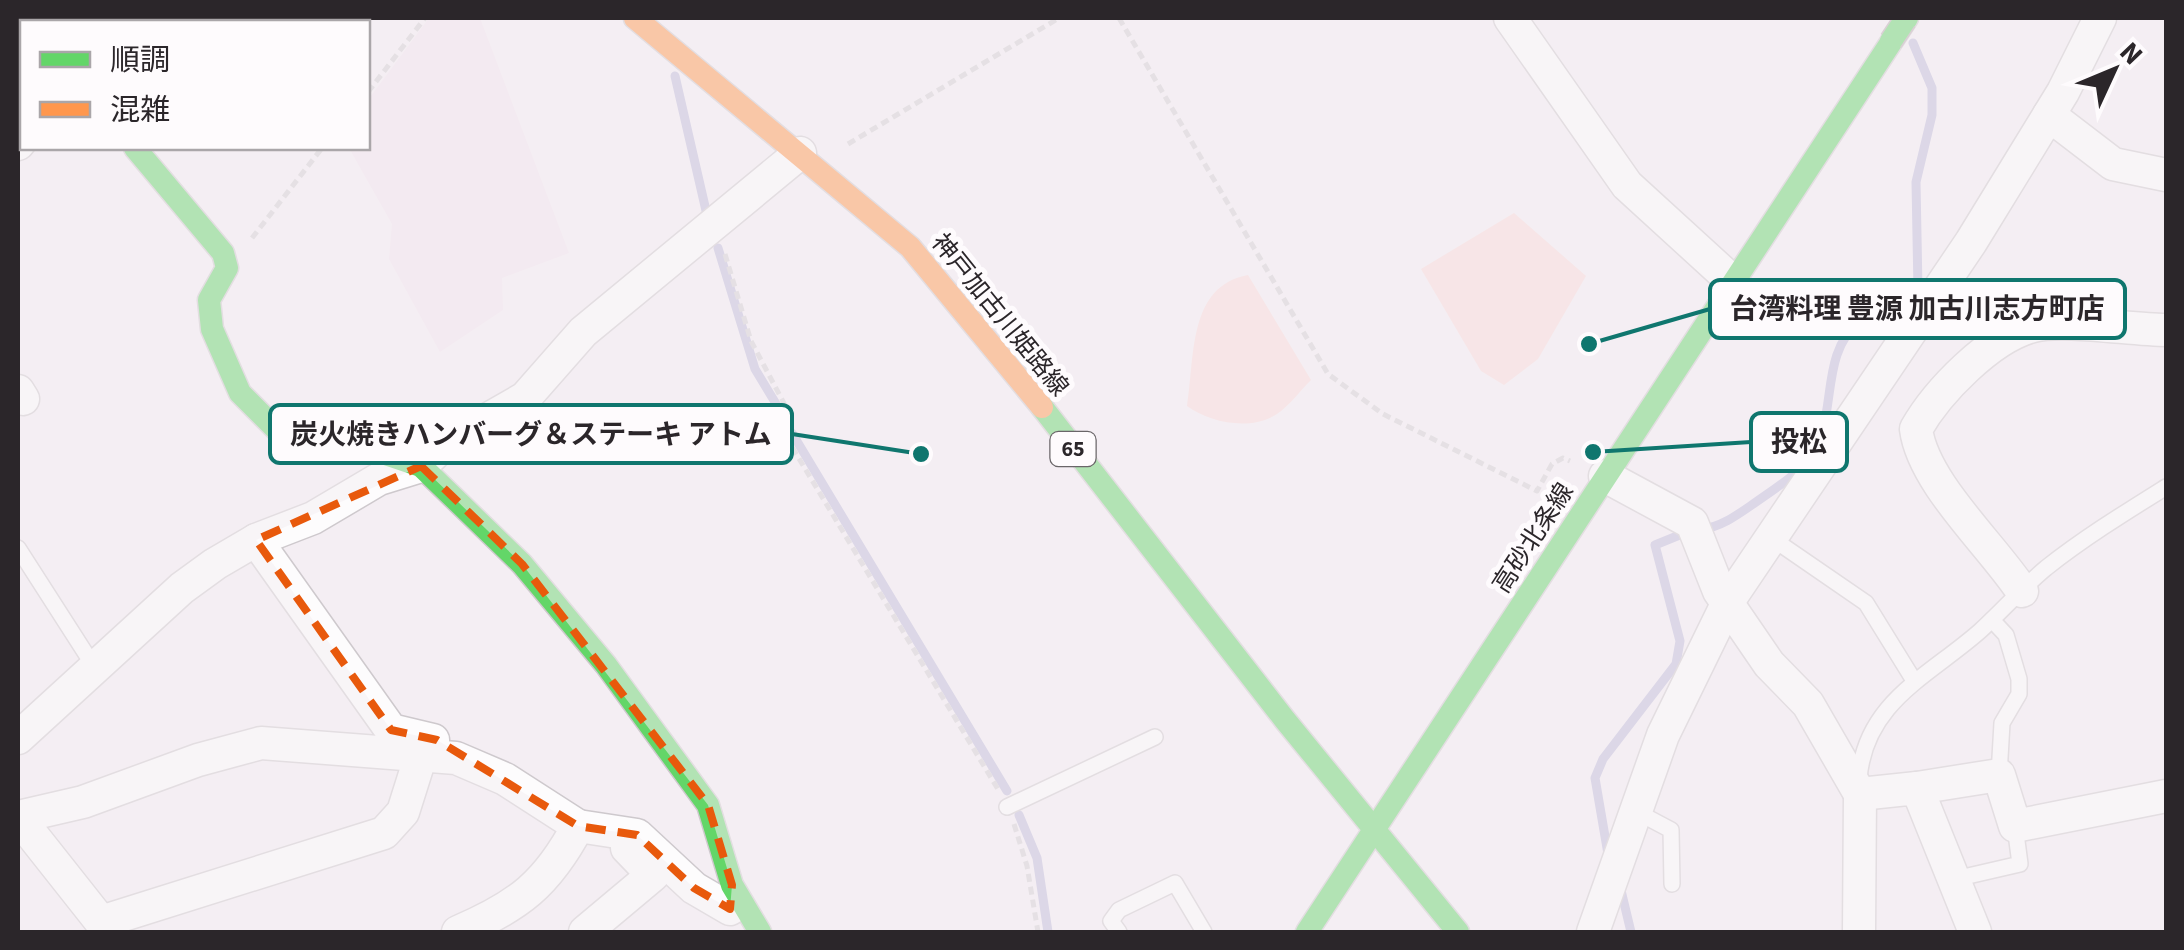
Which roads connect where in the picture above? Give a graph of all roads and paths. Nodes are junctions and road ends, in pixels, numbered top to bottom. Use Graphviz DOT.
graph roads {
  1 [pos="426,18"];
  2 [pos="635,18"];
  3 [pos="1059,18"];
  4 [pos="1119,18"];
  5 [pos="1510,18"];
  6 [pos="2100,18"];
  7 [pos="1906,19"];
  8 [pos="1892,41"];
  9 [pos="370,89"];
  10 [pos="2050,115"];
  11 [pos="137,150"];
  12 [pos="321,150"];
  13 [pos="808,159"];
  14 [pos="2166,175"];
  15 [pos="708,229"];
  16 [pos="223,253"];
  17 [pos="1731,280"];
  18 [pos="2166,330"];
  19 [pos="421,466"];
  20 [pos="1605,476"];
  21 [pos="2166,486"];
  22 [pos="1770,537"];
  23 [pos="256,540"];
  24 [pos="18,548"];
  25 [pos="2022,591"];
  26 [pos="1729,600"];
  27 [pos="1992,620"];
  28 [pos="95,668"];
  29 [pos="1914,678"];
  30 [pos="1155,737"];
  31 [pos="18,738"];
  32 [pos="421,754"];
  33 [pos="456,758"];
  34 [pos="1999,774"];
  35 [pos="1917,788"];
  36 [pos="1860,794"];
  37 [pos="2166,796"];
  38 [pos="1013,804"];
  39 [pos="1638,812"];
  40 [pos="18,817"];
  41 [pos="2015,826"];
  42 [pos="594,828"];
  43 [pos="1378,830"];
  44 [pos="1955,879"];
  45 [pos="1672,884"];
  46 [pos="730,909"];
  47 [pos="105,927"];
  48 [pos="1966,929"];
  49 [pos="458,932"];
  50 [pos="585,932"];
  51 [pos="760,932"];
  52 [pos="1038,932"];
  53 [pos="1119,932"];
  54 [pos="1204,932"];
  55 [pos="1307,932"];
  56 [pos="1458,932"];
  57 [pos="1593,932"];
  58 [pos="1859,932"];
  1 -- 9 [label="path"];
  2 -- 13 [label="main road, 神戸加古川姫路線 / 65"];
  3 -- 13 [label="path"];
  4 -- 20 [label="path"];
  5 -- 17 [label="street"];
  6 -- 10 [label="street"];
  7 -- 8 [label="main road, 高砂北条線, bridge"];
  7 -- 17 [label="main road, 高砂北条線"];
  10 -- 14 [label="street"];
  10 -- 22 [label="street"];
  11 -- 16 [label="main road"];
  12 -- 16 [label="path"];
  13 -- 15 [label="street"];
  13 -- 43 [label="main road, 神戸加古川姫路線 / 65"];
  15 -- 19 [label="street"];
  15 -- 38 [label="path"];
  16 -- 19 [label="main road"];
  17 -- 20 [label="main road, 高砂北条線"];
  18 -- 25 [label="street"];
  19 -- 23 [label="street"];
  19 -- 46 [label="main road"];
  20 -- 26 [label="street"];
  20 -- 43 [label="main road, 高砂北条線"];
  21 -- 25 [label="lane"];
  22 -- 26 [label="street"];
  22 -- 29 [label="lane"];
  23 -- 28 [label="street"];
  23 -- 33 [label="street"];
  24 -- 28 [label="lane"];
  25 -- 27 [label="lane"];
  26 -- 36 [label="street"];
  26 -- 39 [label="street"];
  27 -- 29 [label="lane"];
  27 -- 34 [label="lane"];
  28 -- 31 [label="street"];
  29 -- 36 [label="lane"];
  30 -- 38 [label="lane"];
  32 -- 33 [label="street"];
  32 -- 40 [label="street"];
  32 -- 47 [label="street"];
  33 -- 42 [label="street"];
  34 -- 35 [label="street"];
  34 -- 41 [label="street"];
  35 -- 36 [label="street"];
  35 -- 44 [label="street"];
  36 -- 58 [label="street"];
  37 -- 41 [label="street"];
  38 -- 52 [label="path"];
  39 -- 45 [label="lane"];
  39 -- 57 [label="street"];
  40 -- 47 [label="street"];
  41 -- 44 [label="lane"];
  42 -- 46 [label="street"];
  42 -- 49 [label="street"];
  42 -- 50 [label="street"];
  43 -- 55 [label="main road, 高砂北条線"];
  43 -- 56 [label="main road, 神戸加古川姫路線 / 65"];
  44 -- 48 [label="street"];
  46 -- 51 [label="main road"];
  53 -- 54 [label="lane"];
}
